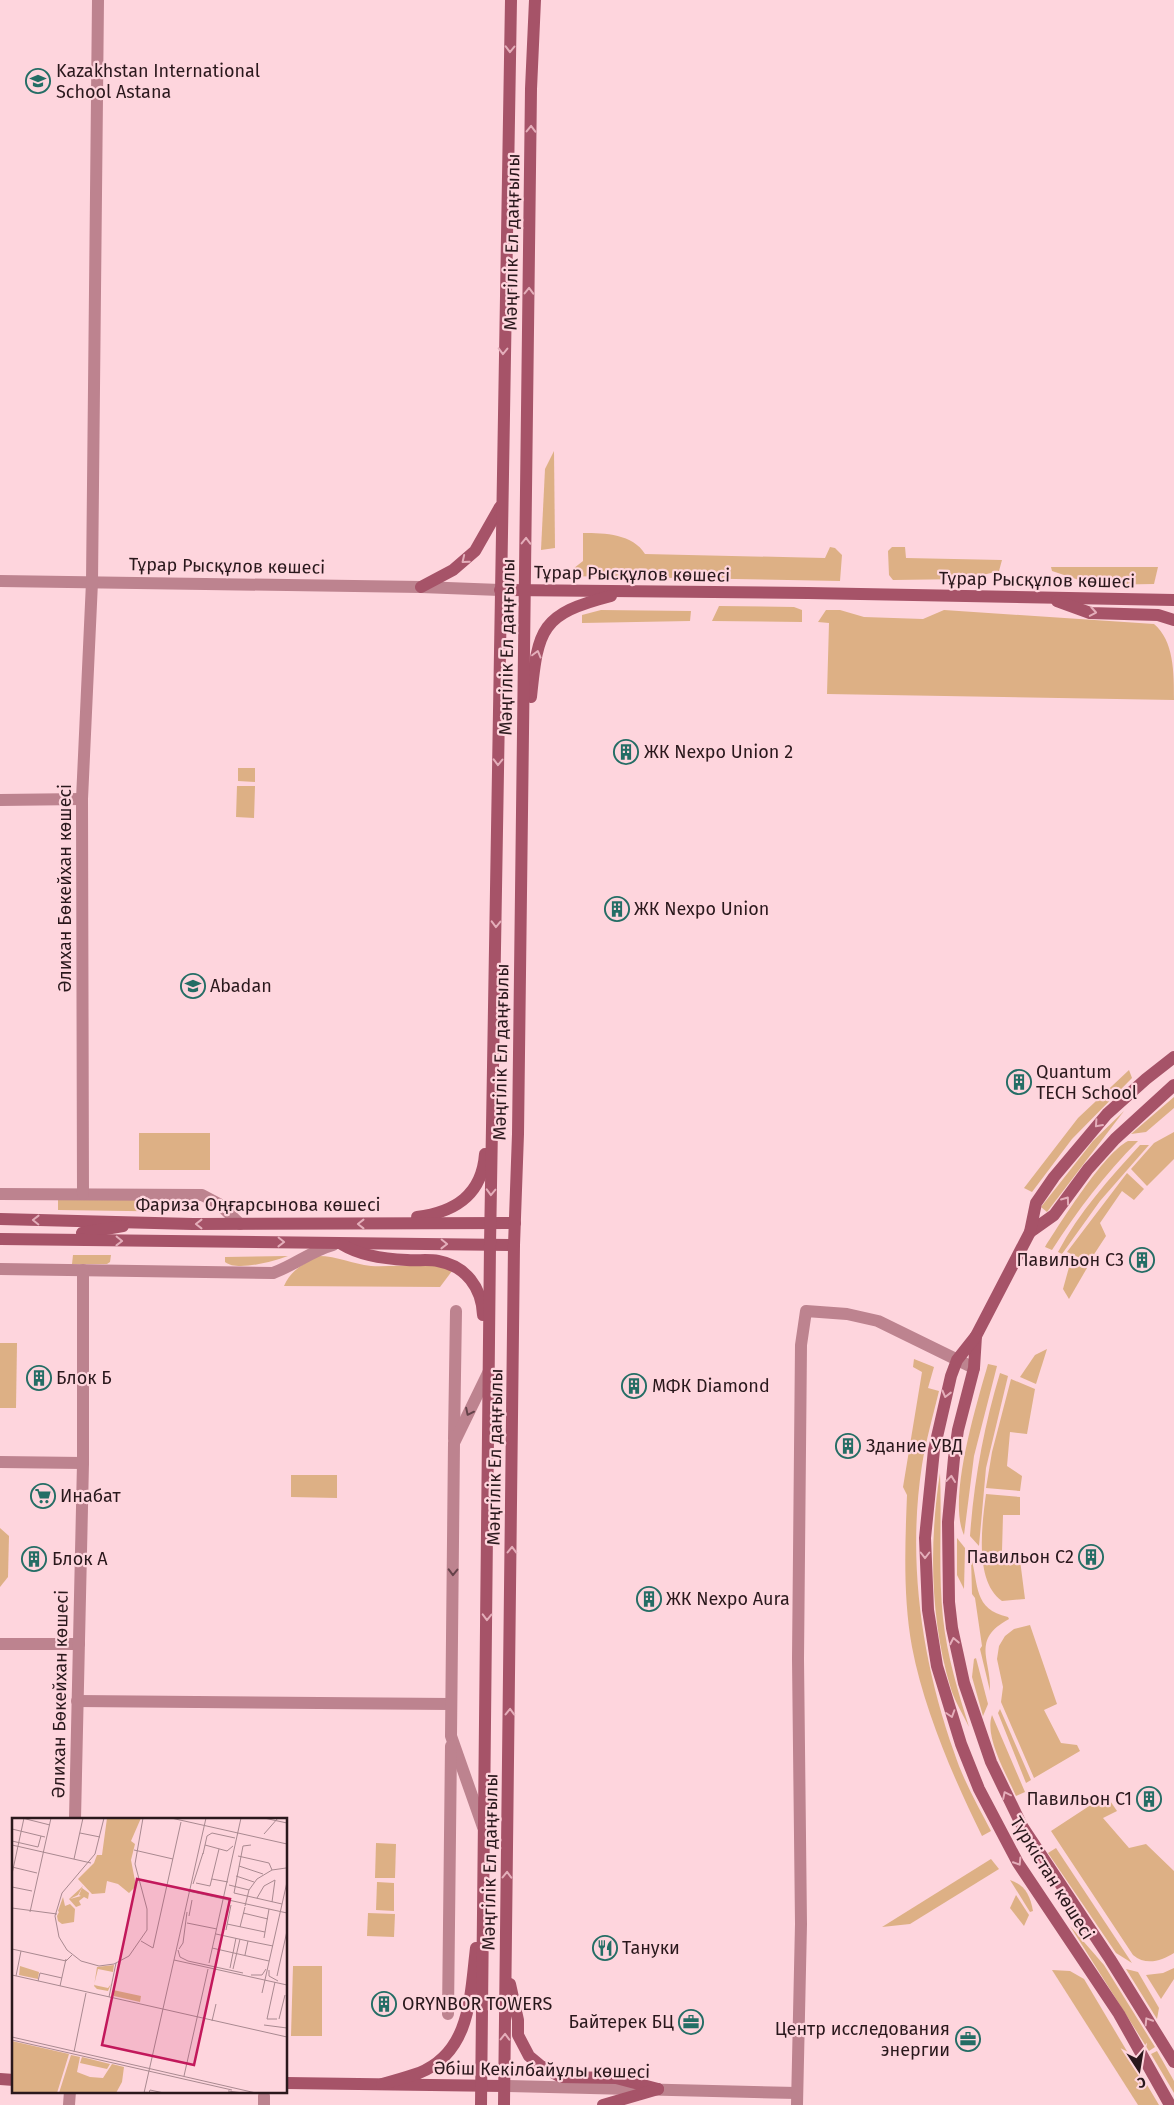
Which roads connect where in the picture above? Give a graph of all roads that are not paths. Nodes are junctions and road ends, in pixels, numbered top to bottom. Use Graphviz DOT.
graph roads {
  1 [pos="98,0"];
  2 [pos="511,0"];
  3 [pos="535,0"];
  4 [pos="501,505"];
  5 [pos="0,581"];
  6 [pos="92,582"];
  7 [pos="421,587"];
  8 [pos="500,590"];
  9 [pos="525,590"];
  10 [pos="629,591"];
  11 [pos="1047,597"];
  12 [pos="1174,600"];
  13 [pos="1174,620"];
  14 [pos="522,771"];
  15 [pos="82,799"];
  16 [pos="0,800"];
  17 [pos="1174,1057"];
  18 [pos="1174,1085"];
  19 [pos="494,1100"];
  20 [pos="0,1194"];
  21 [pos="83,1194"];
  22 [pos="0,1219"];
  23 [pos="138,1222"];
  24 [pos="490,1223"];
  25 [pos="515,1223"];
  26 [pos="240,1224"];
  27 [pos="394,1224"];
  28 [pos="0,1232"];
  29 [pos="1030,1232"];
  30 [pos="0,1239"];
  31 [pos="339,1243"];
  32 [pos="490,1245"];
  33 [pos="514,1245"];
  34 [pos="0,1269"];
  35 [pos="83,1270"];
  36 [pos="456,1311"];
  37 [pos="976,1336"];
  38 [pos="957,1360"];
  39 [pos="490,1363"];
  40 [pos="974,1368"];
  41 [pos="454,1443"];
  42 [pos="0,1462"];
  43 [pos="83,1463"];
  44 [pos="0,1644"];
  45 [pos="79,1644"];
  46 [pos="77,1701"];
  47 [pos="451,1704"];
  48 [pos="451,1736"];
  49 [pos="450,1812"];
  50 [pos="75,1818"];
  51 [pos="484,1831"];
  52 [pos="483,1894"];
  53 [pos="506,1975"];
  54 [pos="448,2014"];
  55 [pos="1174,2062"];
  56 [pos="288,2083"];
  57 [pos="382,2084"];
  58 [pos="481,2086"];
  59 [pos="503,2086"];
  60 [pos="658,2089"];
  61 [pos="70,2092"];
  62 [pos="797,2099"];
  63 [pos="69,2105"];
  64 [pos="481,2105"];
  65 [pos="504,2105"];
  66 [pos="603,2105"];
  67 [pos="1170,2105"];
  1 -- 6 [label="street, Әлихан Бөкейхан көшесі"];
  2 -- 4 [label="main road, Мәңгілік Ел даңғылы, one-way"];
  9 -- 3 [label="main road, Мәңгілік Ел даңғылы, one-way"];
  4 -- 7 [label="main road, one-way"];
  4 -- 8 [label="main road, Мәңгілік Ел даңғылы"];
  5 -- 6 [label="street, Тұрар Рысқұлов көшесі"];
  6 -- 7 [label="street, Тұрар Рысқұлов көшесі"];
  6 -- 15 [label="street, Әлихан Бөкейхан көшесі"];
  7 -- 8 [label="street, Тұрар Рысқұлов көшесі"];
  8 -- 9 [label="main road, Тұрар Рысқұлов көшесі"];
  8 -- 19 [label="main road, Мәңгілік Ел даңғылы, one-way"];
  9 -- 10 [label="main road, Тұрар Рысқұлов көшесі"];
  9 -- 14 [label="main road, Мәңгілік Ел даңғылы"];
  10 -- 11 [label="main road, Тұрар Рысқұлов көшесі"];
  14 -- 10 [label="main road, one-way"];
  11 -- 12 [label="main road, Тұрар Рысқұлов көшесі"];
  11 -- 13 [label="main road, one-way"];
  14 -- 25 [label="main road, Мәңгілік Ел даңғылы"];
  15 -- 16 [label="street"];
  15 -- 21 [label="street, Әлихан Бөкейхан көшесі"];
  17 -- 29 [label="main road, Түркістан көшесі, one-way"];
  29 -- 18 [label="main road, Түркістан көшесі, one-way"];
  19 -- 24 [label="main road, Мәңгілік Ел даңғылы, one-way"];
  19 -- 27 [label="main road"];
  20 -- 21 [label="street"];
  21 -- 26 [label="street"];
  23 -- 22 [label="main road, Фариза Оңғарсынова көшесі, one-way"];
  26 -- 23 [label="main road, Фариза Оңғарсынова көшесі, one-way"];
  23 -- 28 [label="main road"];
  24 -- 25 [label="main road, Фариза Оңғарсынова көшесі"];
  24 -- 27 [label="main road, Фариза Оңғарсынова көшесі"];
  24 -- 32 [label="main road, Мәңгілік Ел даңғылы"];
  25 -- 33 [label="main road, Мәңгілік Ел даңғылы"];
  27 -- 26 [label="main road, Фариза Оңғарсынова көшесі, one-way"];
  29 -- 37 [label="main road, Түркістан көшесі"];
  30 -- 31 [label="main road, Фариза Оңғарсынова көшесі, one-way"];
  31 -- 32 [label="main road, Фариза Оңғарсынова көшесі, one-way"];
  31 -- 35 [label="street"];
  31 -- 39 [label="main road"];
  32 -- 33 [label="main road, Фариза Оңғарсынова көшесі"];
  32 -- 39 [label="main road, Мәңгілік Ел даңғылы"];
  53 -- 33 [label="main road, Мәңгілік Ел даңғылы, one-way"];
  34 -- 35 [label="street"];
  35 -- 43 [label="street, Әлихан Бөкейхан көшесі"];
  36 -- 41 [label="street"];
  37 -- 38 [label="main road, Түркістан көшесі"];
  37 -- 40 [label="main road, Түркістан көшесі"];
  38 -- 40 [label="street"];
  38 -- 62 [label="street"];
  38 -- 67 [label="main road, Түркістан көшесі, one-way"];
  39 -- 41 [label="street, one-way"];
  39 -- 51 [label="main road, Мәңгілік Ел даңғылы, one-way"];
  55 -- 40 [label="main road, Түркістан көшесі, one-way"];
  41 -- 47 [label="street, one-way"];
  42 -- 43 [label="street"];
  43 -- 45 [label="street, Әлихан Бөкейхан көшесі"];
  44 -- 45 [label="street"];
  45 -- 46 [label="street, Әлихан Бөкейхан көшесі"];
  46 -- 47 [label="street"];
  46 -- 50 [label="street, Әлихан Бөкейхан көшесі"];
  47 -- 48 [label="street"];
  48 -- 49 [label="street"];
  48 -- 51 [label="street"];
  49 -- 51 [label="street"];
  49 -- 54 [label="street"];
  51 -- 52 [label="main road, Мәңгілік Ел даңғылы"];
  52 -- 57 [label="main road"];
  52 -- 58 [label="main road, Мәңгілік Ел даңғылы"];
  59 -- 53 [label="main road, Мәңгілік Ел даңғылы, one-way"];
  53 -- 60 [label="main road"];
  56 -- 57 [label="main road, Әбіш Кекілбайұлы көшесі"];
  57 -- 58 [label="main road, Әбіш Кекілбайұлы көшесі"];
  58 -- 59 [label="main road, Әбіш Кекілбайұлы көшесі"];
  58 -- 64 [label="main road, Мәңгілік Ел даңғылы"];
  59 -- 60 [label="street, Әбіш Кекілбайұлы көшесі"];
  59 -- 65 [label="main road, Мәңгілік Ел даңғылы"];
  60 -- 62 [label="street, Әбіш Кекілбайұлы көшесі"];
  60 -- 66 [label="main road"];
  61 -- 63 [label="street"];
}
